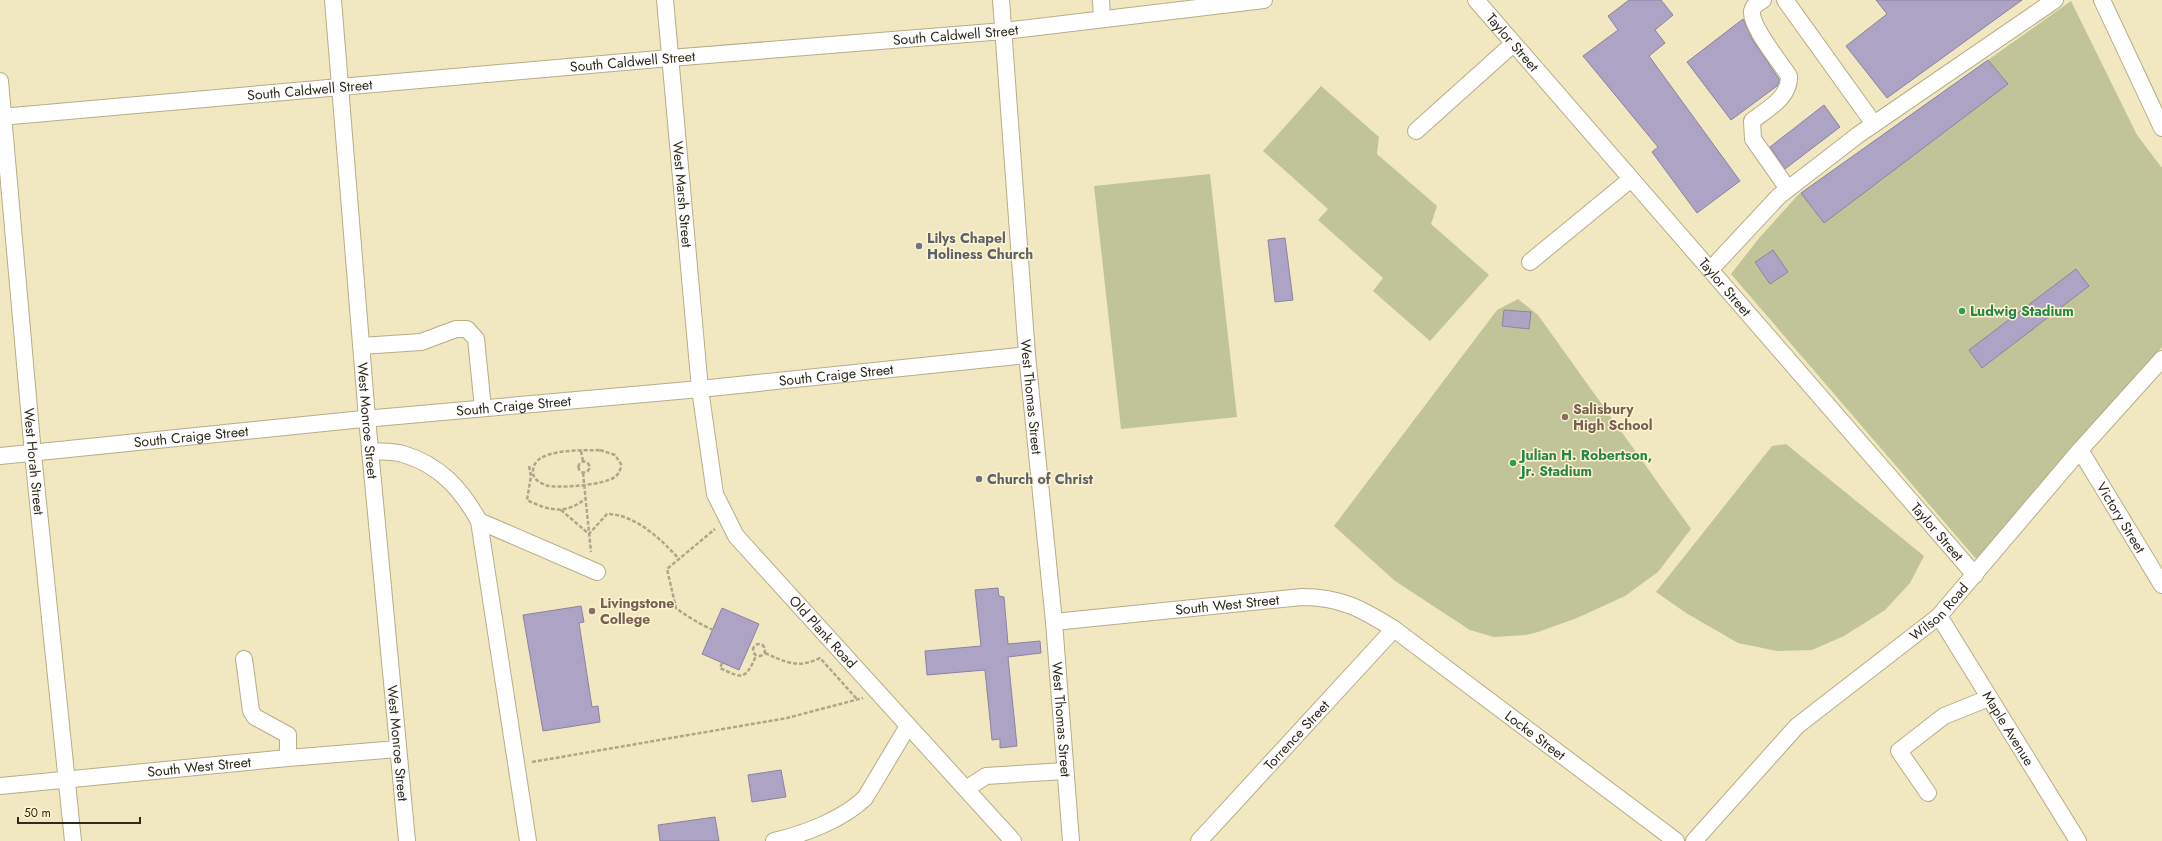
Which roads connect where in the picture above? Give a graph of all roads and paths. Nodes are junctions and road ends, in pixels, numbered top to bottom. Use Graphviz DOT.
graph roads {
  1 [pos="333,0"];
  2 [pos="665,0"];
  3 [pos="1001,0"];
  4 [pos="1100,0"];
  5 [pos="1264,0"];
  6 [pos="1476,0"];
  7 [pos="1763,0"];
  8 [pos="1784,0"];
  9 [pos="2055,0"];
  10 [pos="2102,0"];
  11 [pos="1246,1"];
  12 [pos="1102,20"];
  13 [pos="1004,31"];
  14 [pos="1513,44"];
  15 [pos="670,58"];
  16 [pos="0,81"];
  17 [pos="340,87"];
  18 [pos="2,117"];
  19 [pos="1874,124"];
  20 [pos="2162,128"];
  21 [pos="1416,131"];
  22 [pos="1631,179"];
  23 [pos="1788,189"];
  24 [pos="1530,262"];
  25 [pos="1710,270"];
  26 [pos="361,346"];
  27 [pos="1027,355"];
  28 [pos="2162,359"];
  29 [pos="700,388"];
  30 [pos="483,408"];
  31 [pos="367,418"];
  32 [pos="2080,450"];
  33 [pos="370,451"];
  34 [pos="582,451"];
  35 [pos="33,454"];
  36 [pos="0,456"];
  37 [pos="582,461"];
  38 [pos="529,466"];
  39 [pos="532,472"];
  40 [pos="583,473"];
  41 [pos="584,484"];
  42 [pos="586,498"];
  43 [pos="561,510"];
  44 [pos="728,518"];
  45 [pos="479,521"];
  46 [pos="589,534"];
  47 [pos="679,559"];
  48 [pos="595,571"];
  49 [pos="1974,575"];
  50 [pos="2162,585"];
  51 [pos="1939,616"];
  52 [pos="1054,622"];
  53 [pos="1394,629"];
  54 [pos="713,630"];
  55 [pos="765,653"];
  56 [pos="756,656"];
  57 [pos="244,659"];
  58 [pos="722,663"];
  59 [pos="864,697"];
  60 [pos="1988,698"];
  61 [pos="856,699"];
  62 [pos="908,726"];
  63 [pos="398,749"];
  64 [pos="288,758"];
  65 [pos="531,763"];
  66 [pos="1066,771"];
  67 [pos="68,780"];
  68 [pos="0,786"];
  69 [pos="966,789"];
  70 [pos="1928,793"];
  71 [pos="74,841"];
  72 [pos="407,841"];
  73 [pos="528,841"];
  74 [pos="774,841"];
  75 [pos="1013,841"];
  76 [pos="1071,841"];
  77 [pos="1199,841"];
  78 [pos="1676,841"];
  79 [pos="1694,841"];
  80 [pos="2078,841"];
  1 -- 17 [label="street, West Monroe Street"];
  2 -- 15 [label="street, West Marsh Street"];
  3 -- 13 [label="street, West Thomas Street"];
  4 -- 12 [label="street"];
  5 -- 11 [label="street, South Caldwell Street"];
  6 -- 14 [label="street, Taylor Street"];
  7 -- 23 [label="street"];
  8 -- 19 [label="street"];
  9 -- 19 [label="street"];
  10 -- 20 [label="street"];
  11 -- 12 [label="street, South Caldwell Street"];
  12 -- 13 [label="street, South Caldwell Street"];
  13 -- 15 [label="street, South Caldwell Street"];
  13 -- 27 [label="street, West Thomas Street"];
  14 -- 21 [label="street"];
  14 -- 22 [label="street, Taylor Street"];
  15 -- 17 [label="street, South Caldwell Street"];
  15 -- 29 [label="street, West Marsh Street"];
  16 -- 18 [label="street, West Horah Street"];
  17 -- 18 [label="street, South Caldwell Street"];
  17 -- 26 [label="street, West Monroe Street"];
  18 -- 35 [label="street, West Horah Street"];
  19 -- 23 [label="street"];
  22 -- 24 [label="street"];
  22 -- 25 [label="street, Taylor Street"];
  23 -- 25 [label="street"];
  25 -- 49 [label="street, Taylor Street"];
  26 -- 30 [label="street"];
  26 -- 31 [label="street, West Monroe Street"];
  27 -- 29 [label="street, South Craige Street"];
  27 -- 52 [label="street, West Thomas Street"];
  28 -- 32 [label="street, Wilson Road"];
  29 -- 30 [label="street, South Craige Street"];
  29 -- 44 [label="street, Old Plank Road"];
  30 -- 31 [label="street, South Craige Street"];
  31 -- 33 [label="street, West Monroe Street"];
  31 -- 35 [label="street, South Craige Street"];
  32 -- 49 [label="street, Wilson Road"];
  32 -- 50 [label="street, Victory Street"];
  33 -- 45 [label="street"];
  33 -- 63 [label="street, West Monroe Street"];
  34 -- 37 [label="path"];
  34 -- 39 [label="path"];
  34 -- 41 [label="path"];
  35 -- 36 [label="street, South Craige Street"];
  35 -- 67 [label="street, West Horah Street"];
  37 -- 40 [label="path"];
  37 -- 40 [label="path"];
  38 -- 39 [label="path"];
  39 -- 41 [label="path"];
  39 -- 43 [label="path"];
  40 -- 41 [label="path"];
  41 -- 42 [label="path"];
  42 -- 43 [label="path"];
  42 -- 46 [label="path"];
  43 -- 46 [label="path"];
  44 -- 47 [label="path"];
  44 -- 62 [label="street, Old Plank Road"];
  45 -- 48 [label="street"];
  45 -- 73 [label="street"];
  46 -- 47 [label="path"];
  46 -- 48 [label="path"];
  47 -- 54 [label="path"];
  49 -- 51 [label="street, Wilson Road"];
  51 -- 60 [label="street, Maple Avenue"];
  51 -- 79 [label="street, Wilson Road"];
  52 -- 53 [label="street, South West Street"];
  52 -- 66 [label="street, West Thomas Street"];
  53 -- 77 [label="street, Torrence Street"];
  53 -- 78 [label="street, Locke Street"];
  55 -- 56 [label="path"];
  55 -- 56 [label="path"];
  55 -- 61 [label="path"];
  56 -- 58 [label="path"];
  57 -- 64 [label="street"];
  59 -- 61 [label="path"];
  60 -- 70 [label="street"];
  60 -- 80 [label="street, Maple Avenue"];
  61 -- 65 [label="path"];
  62 -- 69 [label="street, Old Plank Road"];
  62 -- 74 [label="street"];
  63 -- 64 [label="street, South West Street"];
  63 -- 72 [label="street, West Monroe Street"];
  64 -- 67 [label="street, South West Street"];
  66 -- 69 [label="street"];
  66 -- 76 [label="street, West Thomas Street"];
  67 -- 68 [label="street, South West Street"];
  67 -- 71 [label="street, West Horah Street"];
  69 -- 75 [label="street, Old Plank Road"];
}
